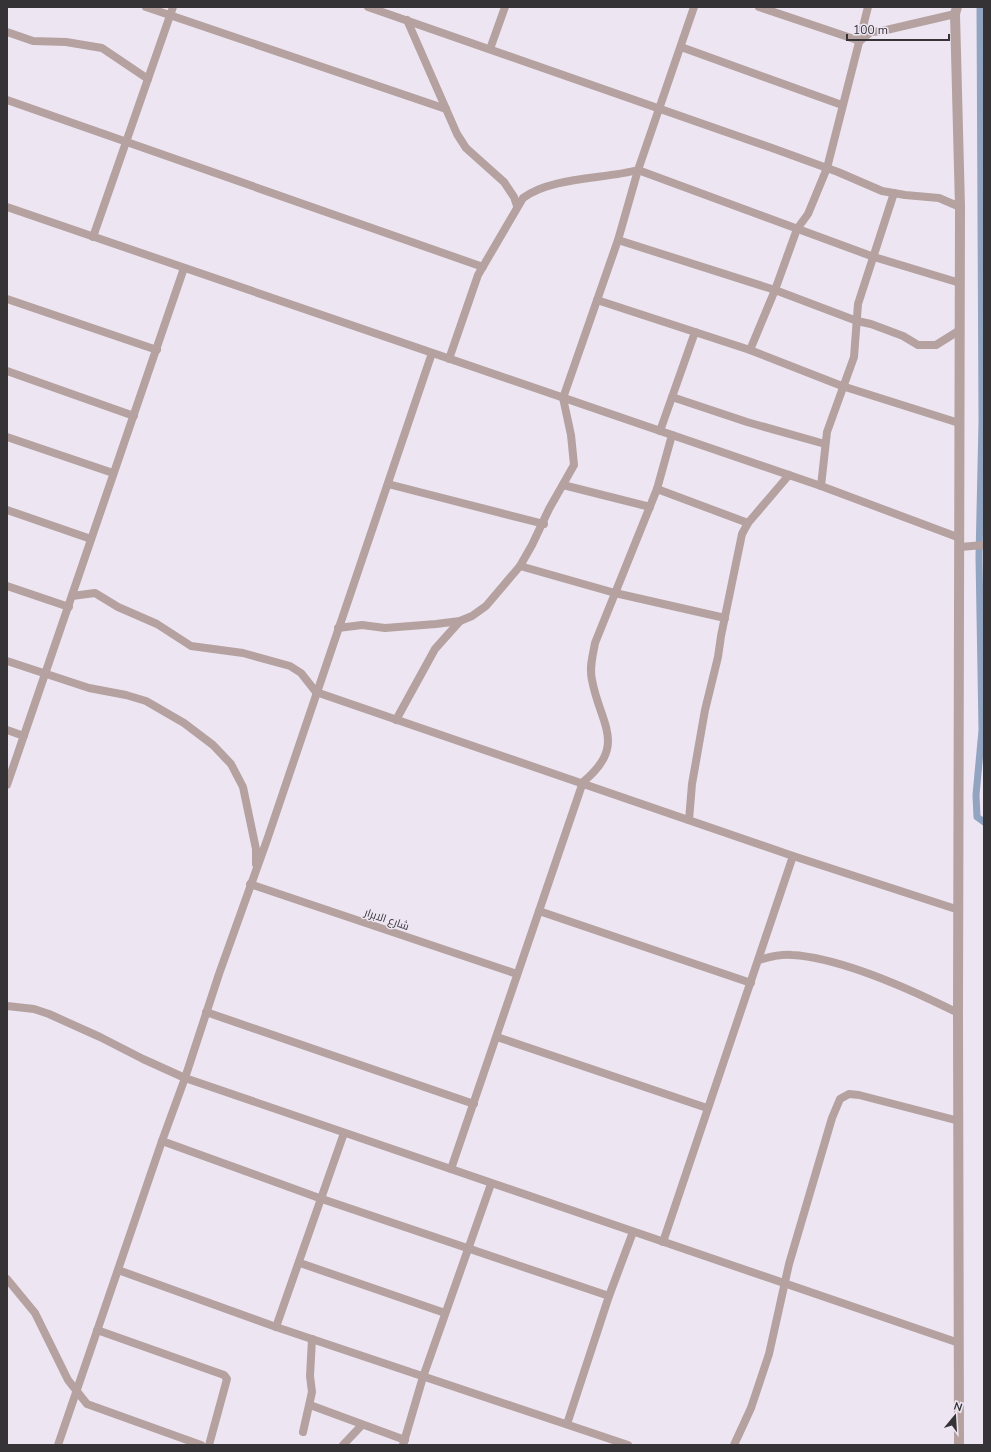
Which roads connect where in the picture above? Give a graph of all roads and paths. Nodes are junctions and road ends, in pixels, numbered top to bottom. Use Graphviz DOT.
graph roads {
  1 [pos="146,7"];
  2 [pos="173,7"];
  3 [pos="368,7"];
  4 [pos="505,7"];
  5 [pos="694,7"];
  6 [pos="758,7"];
  7 [pos="868,7"];
  8 [pos="956,10"];
  9 [pos="170,16"];
  10 [pos="407,20"];
  11 [pos="7,32"];
  12 [pos="860,41"];
  13 [pos="681,47"];
  14 [pos="490,49"];
  15 [pos="148,79"];
  16 [pos="7,100"];
  17 [pos="842,105"];
  18 [pos="446,109"];
  19 [pos="660,110"];
  20 [pos="126,142"];
  21 [pos="827,168"];
  22 [pos="638,170"];
  23 [pos="894,193"];
  24 [pos="517,206"];
  25 [pos="7,207"];
  26 [pos="960,207"];
  27 [pos="797,229"];
  28 [pos="93,237"];
  29 [pos="618,240"];
  30 [pos="874,257"];
  31 [pos="482,267"];
  32 [pos="184,268"];
  33 [pos="960,283"];
  34 [pos="775,290"];
  35 [pos="7,299"];
  36 [pos="597,300"];
  37 [pos="857,321"];
  38 [pos="960,330"];
  39 [pos="696,332"];
  40 [pos="157,350"];
  41 [pos="750,350"];
  42 [pos="432,353"];
  43 [pos="449,359"];
  44 [pos="7,371"];
  45 [pos="842,386"];
  46 [pos="672,397"];
  47 [pos="563,398"];
  48 [pos="134,416"];
  49 [pos="959,423"];
  50 [pos="660,431"];
  51 [pos="672,435"];
  52 [pos="7,437"];
  53 [pos="825,444"];
  54 [pos="113,473"];
  55 [pos="789,475"];
  56 [pos="388,484"];
  57 [pos="563,485"];
  58 [pos="820,486"];
  59 [pos="657,490"];
  60 [pos="650,507"];
  61 [pos="7,510"];
  62 [pos="544,524"];
  63 [pos="748,524"];
  64 [pos="91,539"];
  65 [pos="960,542"];
  66 [pos="984,545"];
  67 [pos="520,566"];
  68 [pos="7,586"];
  69 [pos="615,593"];
  70 [pos="72,596"];
  71 [pos="69,607"];
  72 [pos="725,618"];
  73 [pos="460,621"];
  74 [pos="338,628"];
  75 [pos="7,661"];
  76 [pos="46,674"];
  77 [pos="316,692"];
  78 [pos="396,720"];
  79 [pos="7,730"];
  80 [pos="24,736"];
  81 [pos="583,782"];
  82 [pos="7,785"];
  83 [pos="688,820"];
  84 [pos="793,856"];
  85 [pos="256,868"];
  86 [pos="250,884"];
  87 [pos="959,910"];
  88 [pos="540,911"];
  89 [pos="759,960"];
  90 [pos="517,974"];
  91 [pos="751,983"];
  92 [pos="7,1006"];
  93 [pos="206,1012"];
  94 [pos="958,1013"];
  95 [pos="497,1037"];
  96 [pos="185,1078"];
  97 [pos="474,1104"];
  98 [pos="707,1108"];
  99 [pos="959,1121"];
  100 [pos="344,1133"];
  101 [pos="162,1141"];
  102 [pos="451,1169"];
  103 [pos="491,1184"];
  104 [pos="322,1199"];
  105 [pos="633,1232"];
  106 [pos="662,1242"];
  107 [pos="468,1249"];
  108 [pos="300,1263"];
  109 [pos="118,1270"];
  110 [pos="7,1279"];
  111 [pos="785,1283"];
  112 [pos="609,1296"];
  113 [pos="445,1313"];
  114 [pos="276,1327"];
  115 [pos="97,1330"];
  116 [pos="312,1339"];
  117 [pos="959,1343"];
  118 [pos="423,1377"];
  119 [pos="76,1392"];
  120 [pos="310,1405"];
  121 [pos="567,1424"];
  122 [pos="362,1425"];
  123 [pos="303,1432"];
  124 [pos="404,1442"];
  125 [pos="58,1445"];
  126 [pos="201,1445"];
  127 [pos="209,1445"];
  128 [pos="343,1445"];
  129 [pos="628,1445"];
  130 [pos="734,1445"];
  131 [pos="959,1445"];
  1 -- 9 [label="street"];
  2 -- 9 [label="street"];
  3 -- 10 [label="street"];
  4 -- 14 [label="street"];
  5 -- 13 [label="street"];
  6 -- 12 [label="street"];
  7 -- 12 [label="street"];
  8 -- 12 [label="street"];
  8 -- 26 [label="street"];
  9 -- 15 [label="street"];
  9 -- 18 [label="street"];
  10 -- 14 [label="street"];
  10 -- 18 [label="street"];
  11 -- 15 [label="street"];
  12 -- 17 [label="street"];
  13 -- 17 [label="street"];
  13 -- 19 [label="street"];
  14 -- 19 [label="street"];
  15 -- 20 [label="street"];
  16 -- 20 [label="street"];
  17 -- 21 [label="street"];
  18 -- 24 [label="street"];
  19 -- 21 [label="street"];
  19 -- 22 [label="street"];
  20 -- 28 [label="street"];
  20 -- 31 [label="street"];
  21 -- 23 [label="street"];
  21 -- 27 [label="street"];
  22 -- 24 [label="street"];
  22 -- 27 [label="street"];
  22 -- 29 [label="street"];
  23 -- 26 [label="street"];
  23 -- 30 [label="street"];
  24 -- 31 [label="street"];
  25 -- 28 [label="street"];
  26 -- 33 [label="street"];
  27 -- 30 [label="street"];
  27 -- 34 [label="street"];
  28 -- 32 [label="street"];
  29 -- 34 [label="street"];
  29 -- 36 [label="street"];
  30 -- 33 [label="street"];
  30 -- 37 [label="street"];
  31 -- 43 [label="street"];
  32 -- 40 [label="street"];
  32 -- 42 [label="street"];
  33 -- 38 [label="street"];
  34 -- 37 [label="street"];
  34 -- 41 [label="street"];
  35 -- 40 [label="street"];
  36 -- 39 [label="street"];
  36 -- 47 [label="street"];
  37 -- 38 [label="street"];
  37 -- 45 [label="street"];
  38 -- 49 [label="street"];
  39 -- 41 [label="street"];
  39 -- 46 [label="street"];
  40 -- 48 [label="street"];
  41 -- 45 [label="street"];
  42 -- 43 [label="street"];
  42 -- 56 [label="street"];
  43 -- 47 [label="street"];
  44 -- 48 [label="street"];
  45 -- 49 [label="street"];
  45 -- 53 [label="street"];
  46 -- 50 [label="street"];
  46 -- 53 [label="street"];
  47 -- 50 [label="street"];
  47 -- 57 [label="street"];
  48 -- 54 [label="street"];
  49 -- 65 [label="street"];
  50 -- 51 [label="street"];
  51 -- 55 [label="street"];
  51 -- 59 [label="street"];
  52 -- 54 [label="street"];
  53 -- 58 [label="street"];
  54 -- 64 [label="street"];
  55 -- 58 [label="street"];
  55 -- 63 [label="street"];
  56 -- 62 [label="street"];
  56 -- 74 [label="street"];
  57 -- 60 [label="street"];
  57 -- 62 [label="street"];
  58 -- 65 [label="street"];
  59 -- 60 [label="street"];
  59 -- 63 [label="street"];
  60 -- 69 [label="street"];
  61 -- 64 [label="street"];
  62 -- 67 [label="street"];
  63 -- 72 [label="street"];
  64 -- 70 [label="street"];
  65 -- 66 [label="street"];
  65 -- 87 [label="street"];
  67 -- 69 [label="street"];
  67 -- 73 [label="street"];
  68 -- 71 [label="street"];
  69 -- 72 [label="street"];
  69 -- 81 [label="street"];
  70 -- 71 [label="street"];
  70 -- 77 [label="street"];
  71 -- 76 [label="street"];
  72 -- 83 [label="street"];
  73 -- 74 [label="street"];
  73 -- 78 [label="street"];
  74 -- 77 [label="street"];
  75 -- 76 [label="street"];
  76 -- 80 [label="street"];
  76 -- 85 [label="street"];
  77 -- 78 [label="street"];
  77 -- 85 [label="street"];
  78 -- 81 [label="street"];
  79 -- 80 [label="street"];
  80 -- 82 [label="street"];
  81 -- 83 [label="street"];
  81 -- 88 [label="street"];
  83 -- 84 [label="street"];
  84 -- 87 [label="street"];
  84 -- 89 [label="street"];
  85 -- 86 [label="street"];
  86 -- 90 [label="street, شارع الابرار"];
  86 -- 93 [label="street"];
  87 -- 94 [label="street"];
  88 -- 90 [label="street"];
  88 -- 91 [label="street"];
  89 -- 91 [label="street"];
  89 -- 94 [label="street"];
  90 -- 95 [label="street"];
  91 -- 98 [label="street"];
  92 -- 96 [label="street"];
  93 -- 96 [label="street"];
  93 -- 97 [label="street"];
  94 -- 99 [label="street"];
  95 -- 97 [label="street"];
  95 -- 98 [label="street"];
  96 -- 100 [label="street"];
  96 -- 101 [label="street"];
  97 -- 102 [label="street"];
  98 -- 106 [label="street"];
  99 -- 111 [label="street"];
  99 -- 117 [label="street"];
  100 -- 102 [label="street"];
  100 -- 104 [label="street"];
  101 -- 104 [label="street"];
  101 -- 109 [label="street"];
  102 -- 103 [label="street"];
  103 -- 105 [label="street"];
  103 -- 107 [label="street"];
  104 -- 107 [label="street"];
  104 -- 108 [label="street"];
  105 -- 106 [label="street"];
  105 -- 112 [label="street"];
  106 -- 111 [label="street"];
  107 -- 112 [label="street"];
  107 -- 113 [label="street"];
  108 -- 113 [label="street"];
  108 -- 114 [label="street"];
  109 -- 114 [label="street"];
  109 -- 115 [label="street"];
  110 -- 119 [label="street"];
  111 -- 117 [label="street"];
  111 -- 130 [label="street"];
  112 -- 121 [label="street"];
  113 -- 118 [label="street"];
  114 -- 116 [label="street"];
  115 -- 119 [label="street"];
  115 -- 127 [label="street"];
  116 -- 118 [label="street"];
  116 -- 120 [label="street"];
  117 -- 131 [label="street"];
  118 -- 121 [label="street"];
  118 -- 124 [label="street"];
  119 -- 125 [label="street"];
  119 -- 126 [label="street"];
  120 -- 122 [label="street"];
  120 -- 123 [label="street"];
  121 -- 129 [label="street"];
  122 -- 124 [label="street"];
  122 -- 128 [label="street"];
}
